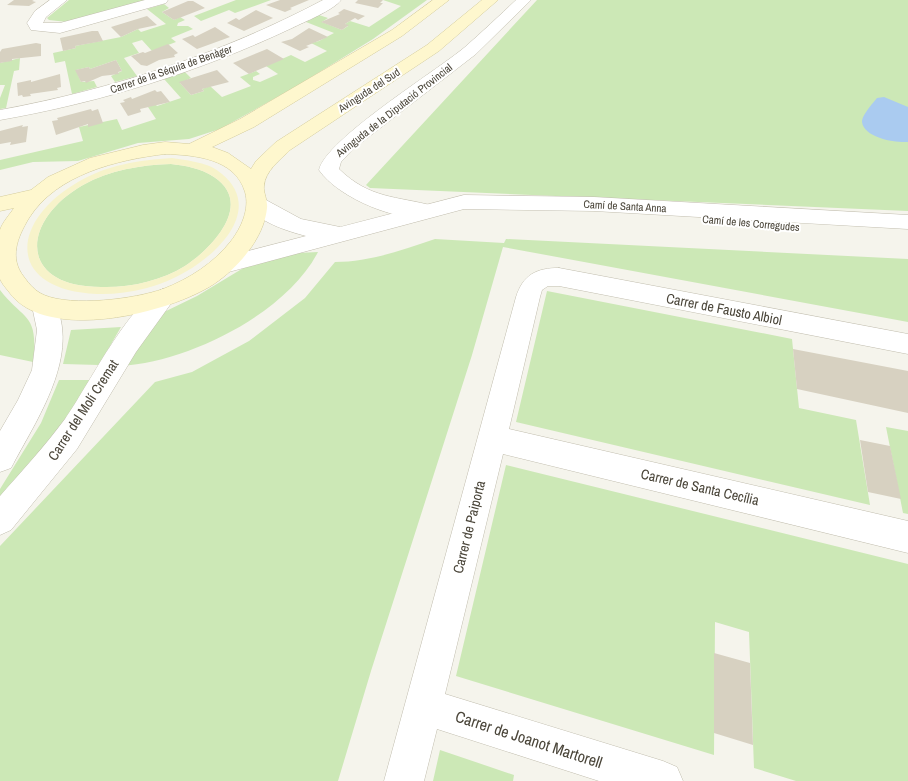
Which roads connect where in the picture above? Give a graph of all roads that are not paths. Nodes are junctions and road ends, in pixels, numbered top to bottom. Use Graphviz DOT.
graph roads {
  1 [pos="60,0"];
  2 [pos="161,0"];
  3 [pos="334,0"];
  4 [pos="442,0"];
  5 [pos="491,0"];
  6 [pos="524,0"];
  7 [pos="0,114"];
  8 [pos="194,149"];
  9 [pos="38,195"];
  10 [pos="256,195"];
  11 [pos="0,204"];
  12 [pos="594,204"];
  13 [pos="426,211"];
  14 [pos="908,222"];
  15 [pos="346,234"];
  16 [pos="908,236"];
  17 [pos="221,266"];
  18 [pos="2,267"];
  19 [pos="541,277"];
  20 [pos="163,298"];
  21 [pos="44,306"];
  22 [pos="908,344"];
  23 [pos="492,438"];
  24 [pos="0,458"];
  25 [pos="0,519"];
  26 [pos="908,537"];
  27 [pos="423,706"];
  28 [pos="404,781"];
  29 [pos="663,781"];
  1 -- 2 [label="street"];
  3 -- 7 [label="street, Carrer de la Séquia de Benàger"];
  4 -- 8 [label="main road"];
  5 -- 10 [label="main road, Avinguda del Sud"];
  6 -- 13 [label="street, Avinguda de la Diputació Provincial"];
  8 -- 9 [label="main road"];
  8 -- 10 [label="main road"];
  9 -- 11 [label="main road"];
  9 -- 18 [label="main road"];
  10 -- 15 [label="street, Camí de Santa Anna"];
  10 -- 17 [label="main road, Avinguda del Sud"];
  12 -- 13 [label="street, Camí de Santa Anna"];
  12 -- 14 [label="street, Camí de Santa Anna"];
  12 -- 16 [label="street, Camí de les Corregudes"];
  13 -- 15 [label="street, Camí de Santa Anna"];
  15 -- 17 [label="street, Camí de Santa Anna"];
  17 -- 20 [label="main road, Avinguda del Sud"];
  18 -- 21 [label="main road"];
  19 -- 22 [label="street, Carrer de Fausto Albiol"];
  19 -- 23 [label="street, Carrer de Paiporta"];
  20 -- 21 [label="main road, Avinguda del Sud"];
  20 -- 25 [label="street, Carrer del Molí Cremat"];
  21 -- 24 [label="street"];
  23 -- 26 [label="street, Carrer de Santa Cecília"];
  23 -- 27 [label="street, Carrer de Paiporta"];
  27 -- 28 [label="street, Carrer de Paiporta"];
  27 -- 29 [label="street, Carrer de Joanot Martorell"];
}
